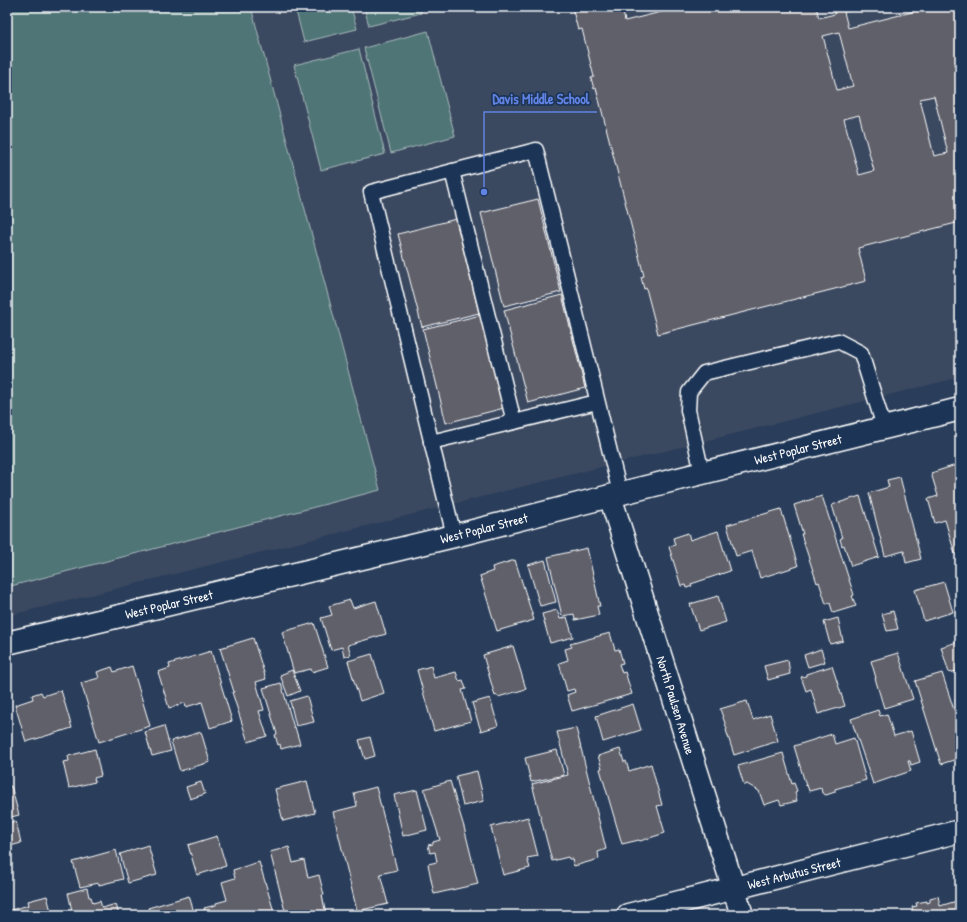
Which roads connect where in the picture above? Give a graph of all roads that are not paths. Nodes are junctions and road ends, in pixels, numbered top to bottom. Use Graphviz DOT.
graph roads {
  1 [pos="452,171"];
  2 [pos="597,402"];
  3 [pos="960,409"];
  4 [pos="514,422"];
  5 [pos="884,428"];
  6 [pos="431,442"];
  7 [pos="702,473"];
  8 [pos="615,495"];
  9 [pos="454,536"];
  10 [pos="7,643"];
  11 [pos="960,831"];
  12 [pos="733,888"];
  13 [pos="628,915"];
  14 [pos="742,915"];
  1 -- 2 [label="lane"];
  1 -- 4 [label="lane"];
  1 -- 6 [label="lane"];
  2 -- 4 [label="lane"];
  2 -- 8 [label="lane"];
  3 -- 5 [label="street, West Poplar Street"];
  4 -- 6 [label="lane"];
  5 -- 7 [label="street, West Poplar Street"];
  5 -- 7 [label="lane"];
  6 -- 9 [label="lane"];
  7 -- 8 [label="street, West Poplar Street"];
  8 -- 9 [label="street, West Poplar Street"];
  8 -- 12 [label="street, North Paulsen Avenue"];
  9 -- 10 [label="street, West Poplar Street"];
  11 -- 12 [label="street, West Arbutus Street"];
  12 -- 13 [label="street, West Arbutus Street"];
  12 -- 14 [label="street, North Paulsen Avenue"];
}
